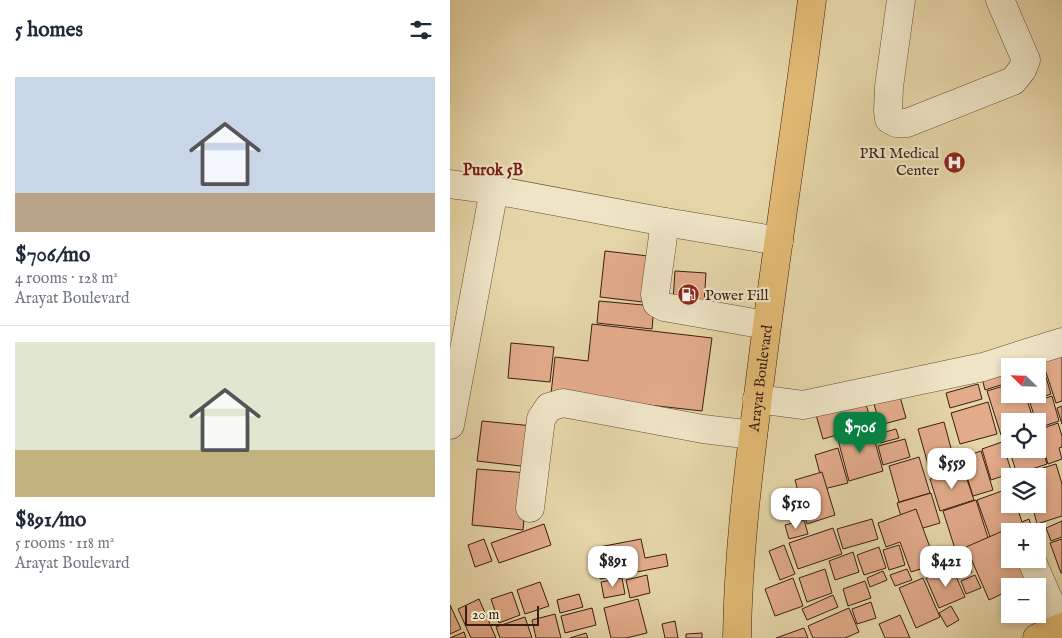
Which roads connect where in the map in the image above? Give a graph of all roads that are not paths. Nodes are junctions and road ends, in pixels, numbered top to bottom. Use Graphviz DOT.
graph roads {
  1 [pos="812,0"];
  2 [pos="901,0"];
  3 [pos="1000,0"];
  4 [pos="450,184"];
  5 [pos="494,190"];
  6 [pos="665,222"];
  7 [pos="779,241"];
  8 [pos="766,325"];
  9 [pos="1062,342"];
  10 [pos="757,399"];
  11 [pos="450,425"];
  12 [pos="753,435"];
  13 [pos="530,508"];
  14 [pos="1034,568"];
  15 [pos="1053,631"];
  16 [pos="737,638"];
  1 -- 7 [label="main road, Arayat Boulevard"];
  2 -- 3 [label="street"];
  4 -- 5 [label="street"];
  5 -- 6 [label="street"];
  5 -- 11 [label="street"];
  6 -- 7 [label="street"];
  6 -- 8 [label="street"];
  7 -- 8 [label="main road, Arayat Boulevard"];
  8 -- 10 [label="main road, Arayat Boulevard"];
  9 -- 10 [label="street"];
  10 -- 12 [label="main road, Arayat Boulevard"];
  12 -- 13 [label="street"];
  12 -- 16 [label="main road, Arayat Boulevard"];
  14 -- 15 [label="street"];
}
